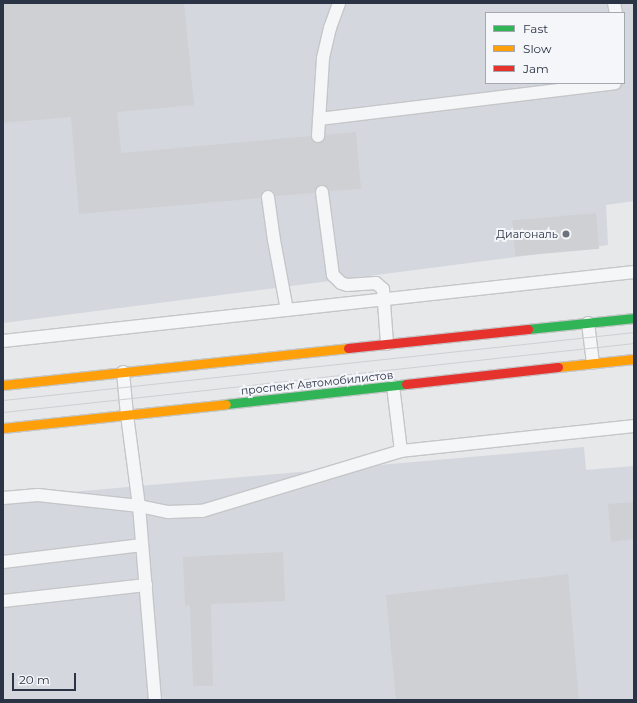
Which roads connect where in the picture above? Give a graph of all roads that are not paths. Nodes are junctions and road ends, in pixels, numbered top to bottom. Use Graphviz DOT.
graph roads {
  1 [pos="339,3"];
  2 [pos="607,84"];
  3 [pos="319,119"];
  4 [pos="318,136"];
  5 [pos="322,192"];
  6 [pos="268,197"];
  7 [pos="634,272"];
  8 [pos="384,299"];
  9 [pos="287,310"];
  10 [pos="634,318"];
  11 [pos="588,323"];
  12 [pos="3,341"];
  13 [pos="387,344"];
  14 [pos="634,359"];
  15 [pos="593,363"];
  16 [pos="123,372"];
  17 [pos="3,385"];
  18 [pos="393,386"];
  19 [pos="126,415"];
  20 [pos="634,426"];
  21 [pos="3,428"];
  22 [pos="401,451"];
  23 [pos="3,498"];
  24 [pos="139,506"];
  25 [pos="142,545"];
  26 [pos="3,562"];
  27 [pos="146,585"];
  28 [pos="3,601"];
  29 [pos="156,700"];
  1 -- 3 [label="lane"];
  2 -- 3 [label="lane"];
  3 -- 4 [label="lane"];
  5 -- 8 [label="lane"];
  6 -- 9 [label="lane"];
  7 -- 8 [label="lane"];
  8 -- 9 [label="lane"];
  8 -- 13 [label="lane"];
  9 -- 12 [label="lane"];
  10 -- 11 [label="main road"];
  11 -- 13 [label="main road"];
  11 -- 15 [label="lane"];
  13 -- 16 [label="main road"];
  14 -- 15 [label="main road, проспект Автомобилистов"];
  15 -- 18 [label="main road, проспект Автомобилистов"];
  16 -- 17 [label="main road"];
  16 -- 19 [label="lane"];
  18 -- 19 [label="main road, проспект Автомобилистов"];
  18 -- 22 [label="lane"];
  19 -- 21 [label="main road, проспект Автомобилистов"];
  19 -- 24 [label="lane"];
  20 -- 22 [label="lane"];
  22 -- 24 [label="lane"];
  23 -- 24 [label="lane"];
  24 -- 25 [label="lane"];
  25 -- 26 [label="lane"];
  25 -- 27 [label="lane"];
  27 -- 28 [label="lane"];
  27 -- 29 [label="lane"];
}
